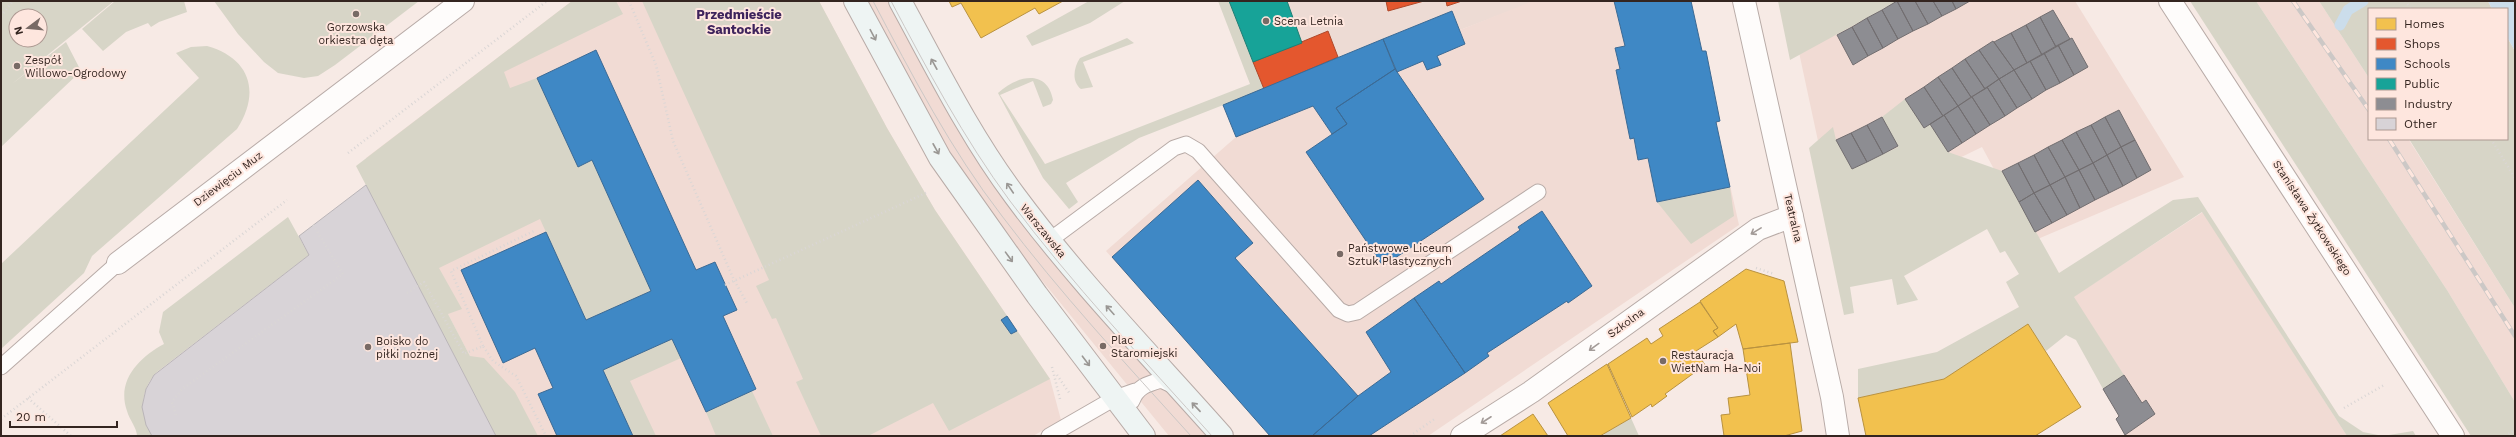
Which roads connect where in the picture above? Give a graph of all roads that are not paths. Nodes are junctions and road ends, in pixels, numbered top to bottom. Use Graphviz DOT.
graph roads {
  1 [pos="463,1"];
  2 [pos="855,1"];
  3 [pos="900,1"];
  4 [pos="1744,1"];
  5 [pos="2170,1"];
  6 [pos="1538,192"];
  7 [pos="1792,216"];
  8 [pos="1050,240"];
  9 [pos="118,263"];
  10 [pos="1,367"];
  11 [pos="1179,388"];
  12 [pos="1135,392"];
  13 [pos="1115,398"];
  14 [pos="1138,428"];
  15 [pos="1049,436"];
  16 [pos="1222,436"];
  17 [pos="1462,436"];
  18 [pos="1838,436"];
  19 [pos="2453,436"];
  1 -- 9 [label="street, Dziewięciu Muz"];
  2 -- 13 [label="main road, one-way"];
  8 -- 3 [label="main road, Warszawska, one-way"];
  4 -- 7 [label="street, Teatralna"];
  5 -- 19 [label="street, Stanisława Żytkowskiego"];
  6 -- 8 [label="lane"];
  7 -- 17 [label="street, Szkolna, one-way"];
  7 -- 18 [label="street, Teatralna"];
  11 -- 8 [label="main road, Warszawska, one-way"];
  9 -- 10 [label="lane, Dziewięciu Muz"];
  11 -- 12 [label="lane"];
  16 -- 11 [label="main road, Warszawska, one-way"];
  12 -- 13 [label="lane"];
  12 -- 14 [label="lane"];
  13 -- 14 [label="main road"];
  13 -- 15 [label="lane"];
}
